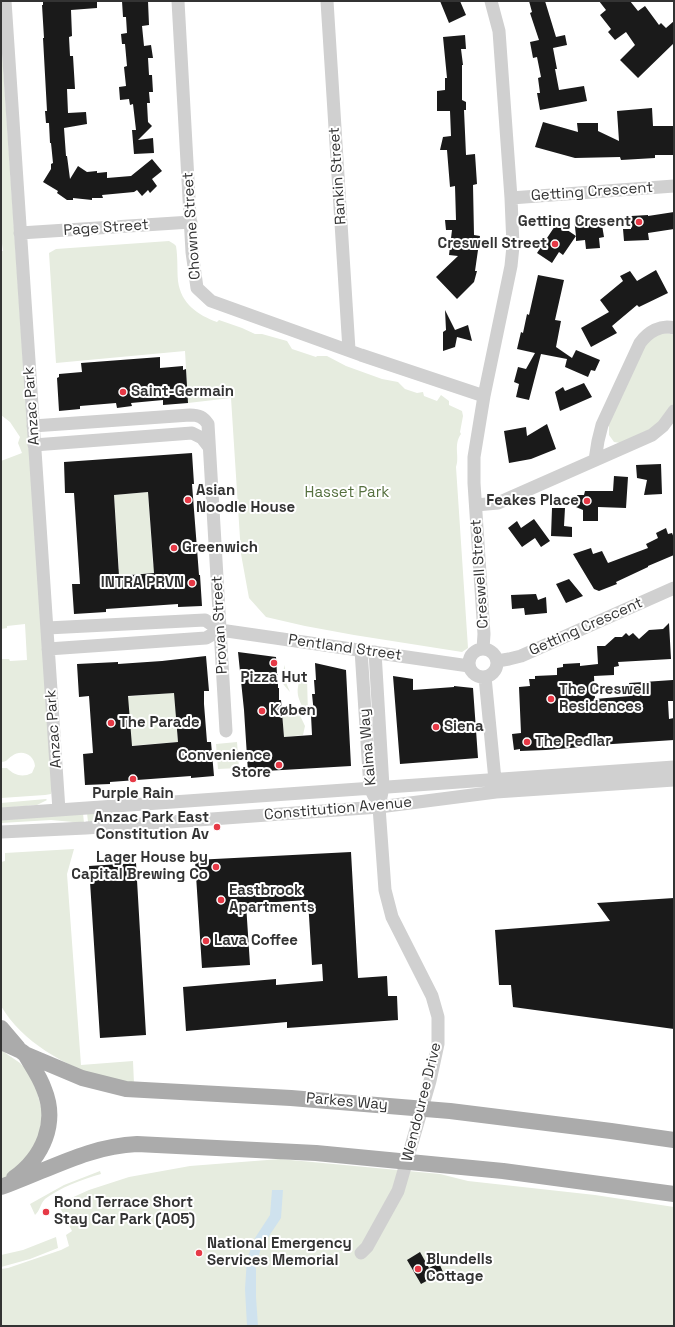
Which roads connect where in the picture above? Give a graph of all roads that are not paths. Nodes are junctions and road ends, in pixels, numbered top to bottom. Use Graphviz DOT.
graph roads {
  1 [pos="5,1"];
  2 [pos="178,1"];
  3 [pos="327,1"];
  4 [pos="492,1"];
  5 [pos="674,186"];
  6 [pos="511,198"];
  7 [pos="191,222"];
  8 [pos="20,233"];
  9 [pos="674,328"];
  10 [pos="349,350"];
  11 [pos="484,396"];
  12 [pos="674,411"];
  13 [pos="172,416"];
  14 [pos="33,426"];
  15 [pos="174,434"];
  16 [pos="34,445"];
  17 [pos="209,447"];
  18 [pos="596,460"];
  19 [pos="476,505"];
  20 [pos="674,588"];
  21 [pos="174,621"];
  22 [pos="126,624"];
  23 [pos="47,628"];
  24 [pos="220,630"];
  25 [pos="175,640"];
  26 [pos="127,644"];
  27 [pos="48,649"];
  28 [pos="483,649"];
  29 [pos="361,650"];
  30 [pos="375,652"];
  31 [pos="497,660"];
  32 [pos="469,666"];
  33 [pos="485,677"];
  34 [pos="226,731"];
  35 [pos="674,767"];
  36 [pos="494,780"];
  37 [pos="674,780"];
  38 [pos="383,787"];
  39 [pos="370,788"];
  40 [pos="379,807"];
  41 [pos="59,810"];
  42 [pos="1,814"];
  43 [pos="1,832"];
  44 [pos="1,1028"];
  45 [pos="1,1042"];
  46 [pos="23,1053"];
  47 [pos="674,1140"];
  48 [pos="111,1147"];
  49 [pos="1,1186"];
  50 [pos="674,1194"];
  51 [pos="1,1198"];
  52 [pos="361,1254"];
  1 -- 8 [label="street, Anzac Park"];
  2 -- 7 [label="street, Chowne Street"];
  3 -- 10 [label="street, Rankin Street"];
  4 -- 6 [label="street, Creswell Street"];
  5 -- 6 [label="street, Getting Crescent"];
  6 -- 11 [label="street, Creswell Street"];
  7 -- 8 [label="street, Page Street"];
  7 -- 10 [label="street, Chowne Street"];
  8 -- 14 [label="street, Anzac Park"];
  9 -- 18 [label="street"];
  10 -- 11 [label="street, Chowne Street"];
  11 -- 19 [label="street, Creswell Street"];
  12 -- 18 [label="street"];
  13 -- 14 [label="street, Provan Street"];
  13 -- 15 [label="street"];
  13 -- 17 [label="street, Provan Street"];
  14 -- 16 [label="street, Anzac Park"];
  15 -- 16 [label="street"];
  15 -- 17 [label="street"];
  16 -- 23 [label="street, Anzac Park"];
  17 -- 24 [label="street, Provan Street"];
  18 -- 19 [label="street"];
  19 -- 28 [label="street, Creswell Street"];
  20 -- 31 [label="street, Getting Crescent"];
  21 -- 22 [label="street, Pentland Street"];
  21 -- 24 [label="street, Pentland Street"];
  21 -- 25 [label="street"];
  22 -- 23 [label="street, Pentland Street"];
  22 -- 26 [label="street"];
  23 -- 27 [label="street, Anzac Park"];
  24 -- 25 [label="street"];
  24 -- 29 [label="street, Pentland Street"];
  24 -- 34 [label="street, Provan Street"];
  25 -- 26 [label="street"];
  26 -- 27 [label="street"];
  27 -- 41 [label="street, Anzac Park"];
  28 -- 31 [label="street"];
  28 -- 32 [label="street"];
  29 -- 30 [label="street, Pentland Street"];
  29 -- 39 [label="street, Kalma Way"];
  30 -- 32 [label="street, Pentland Street"];
  30 -- 38 [label="street, Kalma Way"];
  31 -- 33 [label="street"];
  32 -- 33 [label="street"];
  33 -- 36 [label="street"];
  35 -- 36 [label="street, Constitution Avenue"];
  36 -- 38 [label="street, Constitution Avenue"];
  37 -- 40 [label="street, Constitution Avenue"];
  38 -- 39 [label="street, Constitution Avenue"];
  38 -- 40 [label="street, Kalma Way"];
  39 -- 40 [label="street, Kalma Way"];
  39 -- 41 [label="street, Constitution Avenue"];
  40 -- 43 [label="street, Constitution Avenue"];
  40 -- 52 [label="street, Wendouree Drive"];
  41 -- 42 [label="street, Constitution Avenue"];
  44 -- 46 [label="main road"];
  45 -- 46 [label="main road, Parkes Way"];
  46 -- 47 [label="main road, Parkes Way"];
  46 -- 49 [label="main road"];
  48 -- 49 [label="main road"];
  48 -- 50 [label="main road"];
  48 -- 51 [label="main road"];
}
